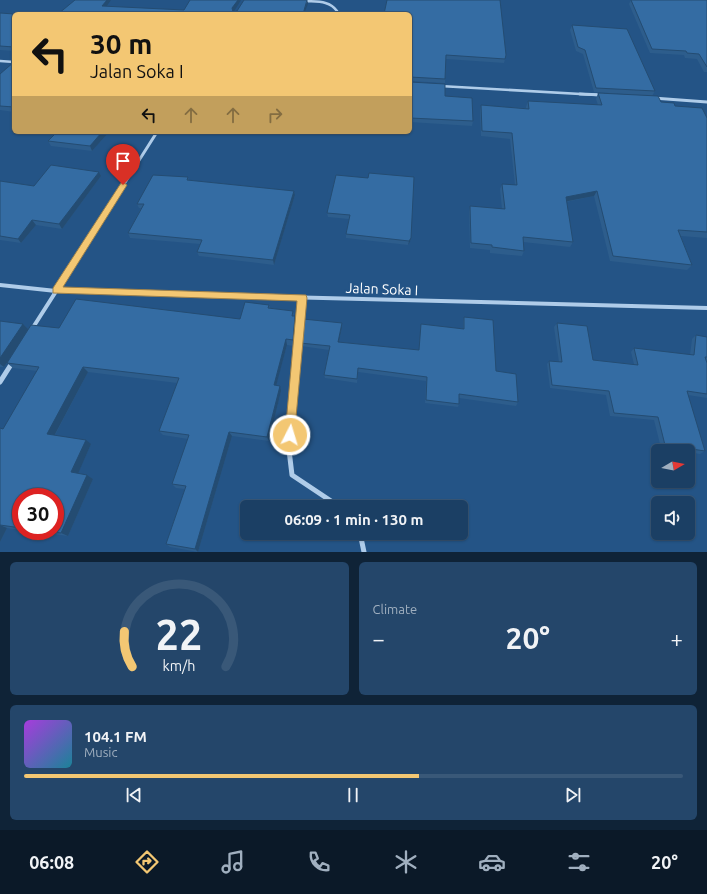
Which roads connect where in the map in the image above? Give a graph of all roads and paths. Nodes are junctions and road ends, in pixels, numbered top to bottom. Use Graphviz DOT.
graph roads {
  1 [pos="296,0"];
  2 [pos="337,11"];
  3 [pos="0,61"];
  4 [pos="12,62"];
  5 [pos="433,85"];
  6 [pos="605,96"];
  7 [pos="644,98"];
  8 [pos="707,102"];
  9 [pos="156,134"];
  10 [pos="0,285"];
  11 [pos="56,291"];
  12 [pos="302,298"];
  13 [pos="707,308"];
  14 [pos="28,336"];
  15 [pos="16,356"];
  16 [pos="0,382"];
  17 [pos="330,500"];
  18 [pos="361,540"];
  19 [pos="364,552"];
  1 -- 2 [label="street"];
  3 -- 4 [label="street"];
  5 -- 6 [label="street"];
  7 -- 8 [label="street"];
  9 -- 11 [label="street"];
  10 -- 11 [label="street, Jalan Soka I"];
  11 -- 12 [label="street, Jalan Soka I"];
  11 -- 14 [label="street"];
  12 -- 13 [label="street, Jalan Soka I"];
  12 -- 17 [label="street"];
  15 -- 16 [label="street"];
  18 -- 19 [label="street"];
}
